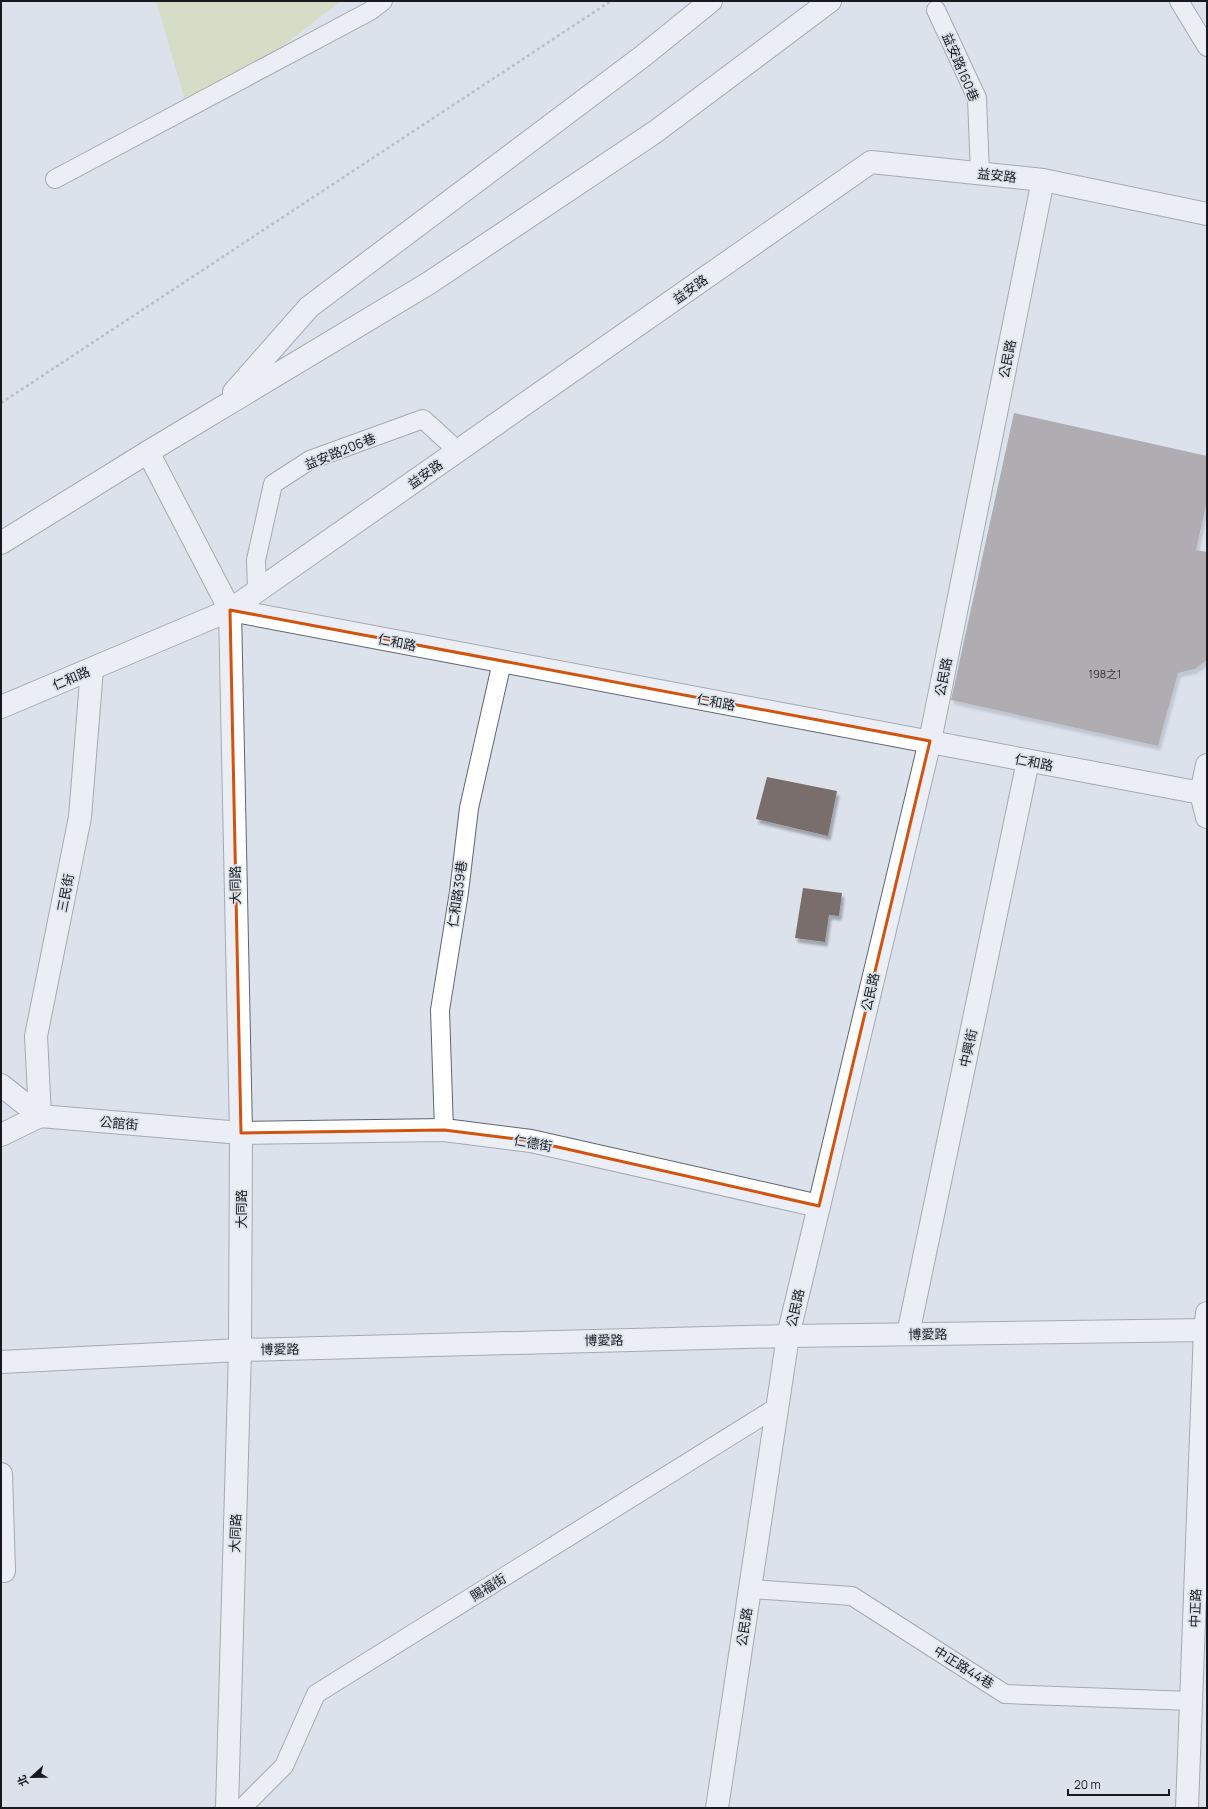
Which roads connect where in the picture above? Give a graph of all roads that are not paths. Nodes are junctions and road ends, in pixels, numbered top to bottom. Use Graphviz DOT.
graph roads {
  1 [pos="382,1"];
  2 [pos="711,1"];
  3 [pos="830,1"];
  4 [pos="1179,1"];
  5 [pos="936,10"];
  6 [pos="1207,47"];
  7 [pos="980,174"];
  8 [pos="55,179"];
  9 [pos="1043,180"];
  10 [pos="1207,214"];
  11 [pos="221,408"];
  12 [pos="458,451"];
  13 [pos="148,452"];
  14 [pos="1,543"];
  15 [pos="257,591"];
  16 [pos="230,610"];
  17 [pos="502,662"];
  18 [pos="92,669"];
  19 [pos="1,707"];
  20 [pos="930,741"];
  21 [pos="1028,761"];
  22 [pos="1207,765"];
  23 [pos="1201,793"];
  24 [pos="1207,817"];
  25 [pos="1,1085"];
  26 [pos="40,1116"];
  27 [pos="444,1130"];
  28 [pos="241,1133"];
  29 [pos="1,1135"];
  30 [pos="819,1206"];
  31 [pos="1206,1324"];
  32 [pos="908,1334"];
  33 [pos="788,1336"];
  34 [pos="240,1350"];
  35 [pos="1,1362"];
  36 [pos="777,1407"];
  37 [pos="1,1474"];
  38 [pos="1202,1546"];
  39 [pos="4,1571"];
  40 [pos="750,1590"];
  41 [pos="1191,1701"];
  42 [pos="227,1808"];
  43 [pos="242,1808"];
  44 [pos="717,1808"];
  45 [pos="1187,1808"];
  1 -- 8 [label="lane"];
  2 -- 11 [label="street"];
  3 -- 11 [label="street"];
  4 -- 6 [label="lane"];
  5 -- 7 [label="lane, 益安路160巷"];
  7 -- 9 [label="street, 益安路"];
  7 -- 12 [label="street, 益安路"];
  9 -- 10 [label="street, 益安路"];
  9 -- 20 [label="street, 公民路"];
  11 -- 13 [label="street"];
  12 -- 15 [label="street, 益安路"];
  12 -- 15 [label="lane, 益安路206巷"];
  13 -- 14 [label="street"];
  13 -- 16 [label="street"];
  15 -- 16 [label="street, 益安路"];
  16 -- 17 [label="street, 仁和路"];
  16 -- 18 [label="street, 仁和路"];
  16 -- 28 [label="street, 大同路"];
  17 -- 20 [label="street, 仁和路"];
  17 -- 27 [label="lane, 仁和路39巷"];
  18 -- 19 [label="street, 仁和路"];
  18 -- 26 [label="street, 三民街"];
  20 -- 21 [label="street, 仁和路"];
  20 -- 30 [label="street, 公民路"];
  21 -- 23 [label="street, 仁和路"];
  21 -- 32 [label="street, 中興街"];
  22 -- 23 [label="street"];
  23 -- 24 [label="street"];
  25 -- 26 [label="street"];
  26 -- 28 [label="street, 公館街"];
  26 -- 29 [label="street"];
  27 -- 28 [label="street, 仁德街"];
  27 -- 30 [label="street, 仁德街"];
  28 -- 34 [label="street, 大同路"];
  30 -- 33 [label="street, 公民路"];
  31 -- 32 [label="street, 博愛路"];
  31 -- 38 [label="street, 中正路"];
  32 -- 33 [label="street, 博愛路"];
  33 -- 34 [label="street, 博愛路"];
  33 -- 36 [label="street, 公民路"];
  34 -- 35 [label="street, 博愛路"];
  34 -- 42 [label="street, 大同路"];
  36 -- 40 [label="street, 公民路"];
  36 -- 43 [label="lane, 賜福街"];
  37 -- 39 [label="street"];
  38 -- 41 [label="street, 中正路"];
  40 -- 41 [label="lane, 中正路44巷"];
  40 -- 44 [label="street, 公民路"];
  41 -- 45 [label="street, 中正路"];
}
